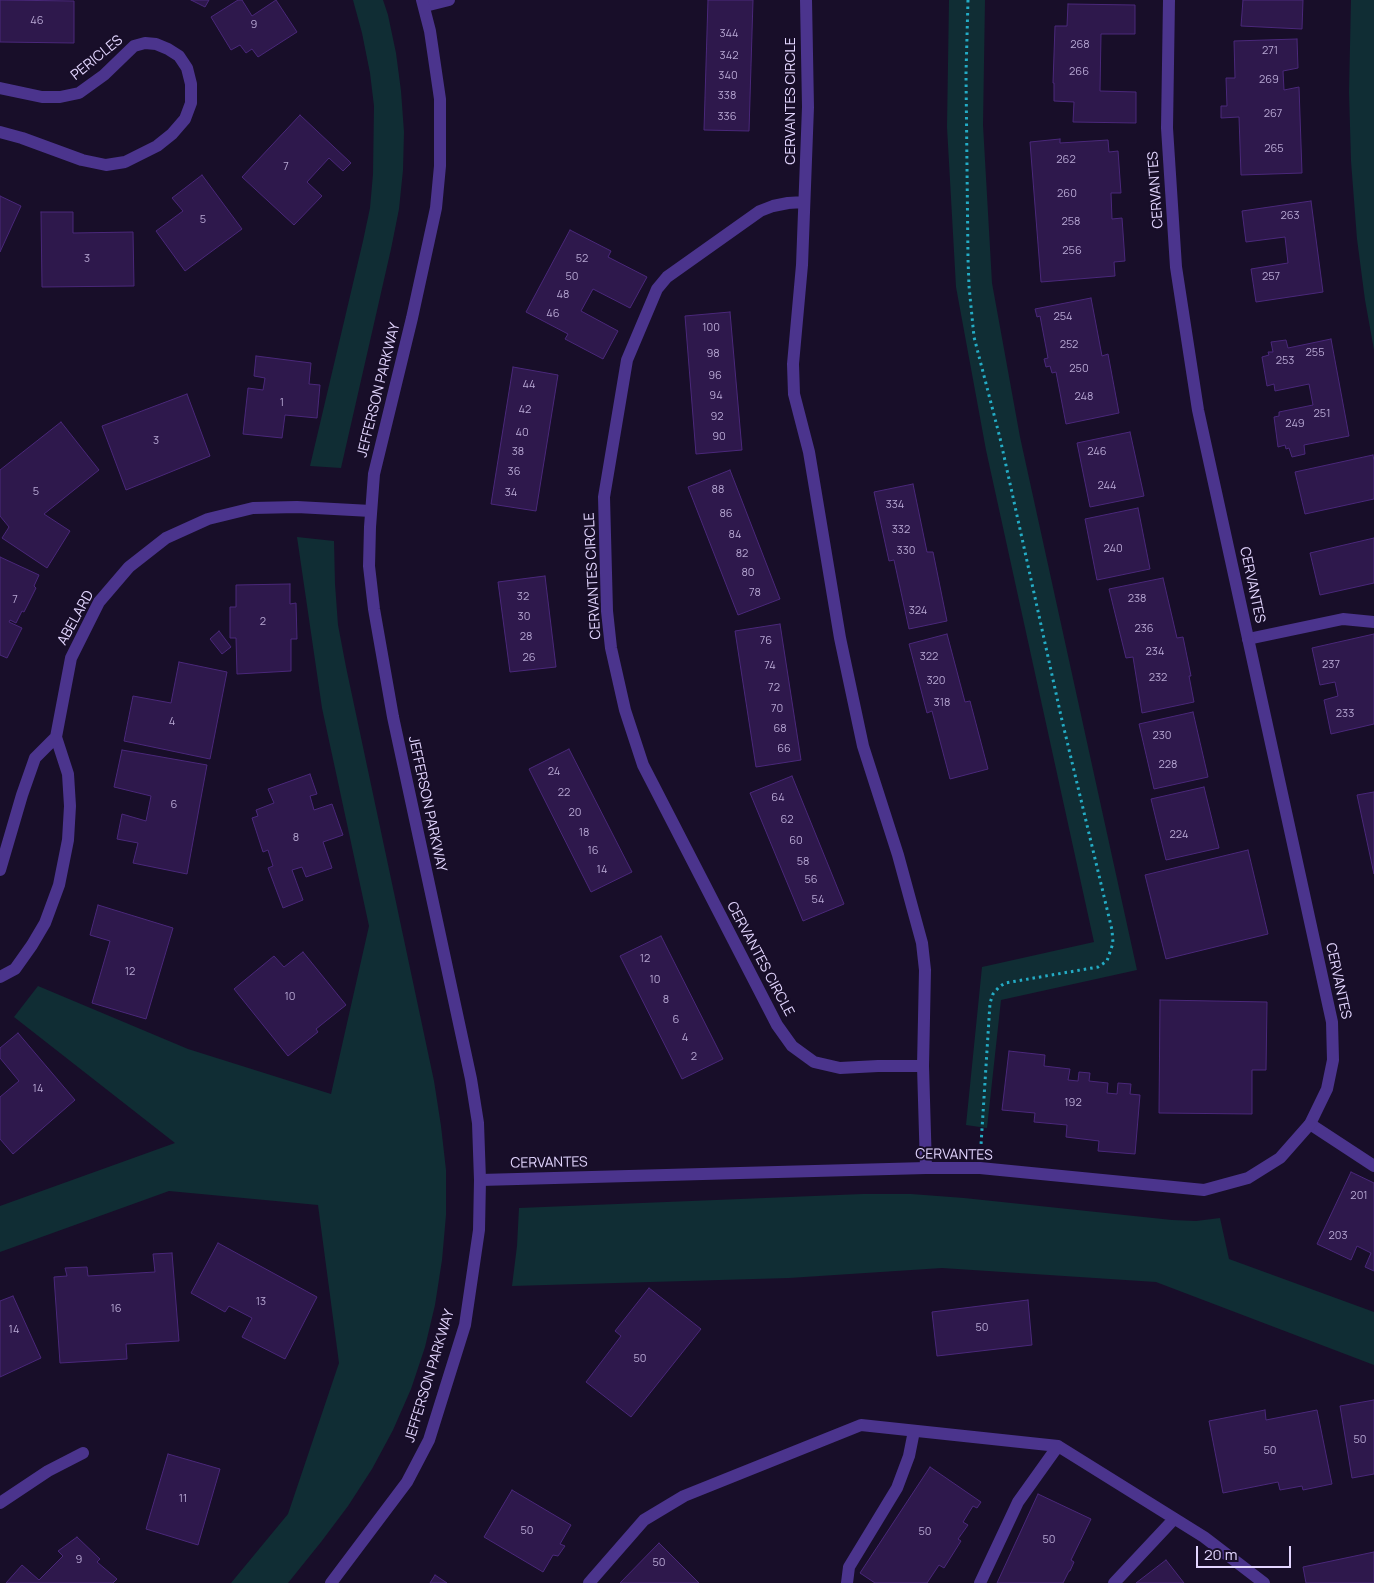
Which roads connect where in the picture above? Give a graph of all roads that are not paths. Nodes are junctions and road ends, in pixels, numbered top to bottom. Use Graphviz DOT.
graph roads {
  1 [pos="449,0"];
  2 [pos="806,0"];
  3 [pos="1169,0"];
  4 [pos="424,3"];
  5 [pos="0,88"];
  6 [pos="0,132"];
  7 [pos="804,202"];
  8 [pos="371,511"];
  9 [pos="1374,622"];
  10 [pos="1248,638"];
  11 [pos="56,737"];
  12 [pos="0,870"];
  13 [pos="0,977"];
  14 [pos="923,1066"];
  15 [pos="1310,1124"];
  16 [pos="1374,1166"];
  17 [pos="926,1168"];
  18 [pos="480,1180"];
  19 [pos="914,1430"];
  20 [pos="1058,1446"];
  21 [pos="83,1453"];
  22 [pos="0,1503"];
  23 [pos="1174,1519"];
  24 [pos="1262,1582"];
  25 [pos="331,1583"];
  26 [pos="589,1583"];
  27 [pos="847,1583"];
  28 [pos="980,1583"];
  29 [pos="1114,1583"];
  1 -- 4 [label="street"];
  2 -- 7 [label="street, CERVANTES CIRCLE"];
  3 -- 10 [label="street, CERVANTES"];
  4 -- 8 [label="street, JEFFERSON PARKWAY"];
  5 -- 6 [label="street, PERICLES"];
  7 -- 14 [label="street, CERVANTES CIRCLE"];
  7 -- 14 [label="street, CERVANTES CIRCLE"];
  8 -- 11 [label="street, ABELARD"];
  8 -- 18 [label="street, JEFFERSON PARKWAY"];
  9 -- 10 [label="street"];
  10 -- 15 [label="street, CERVANTES"];
  11 -- 12 [label="street"];
  11 -- 13 [label="street, ABELARD"];
  14 -- 17 [label="street, CERVANTES CIRCLE"];
  15 -- 16 [label="street"];
  15 -- 17 [label="street, CERVANTES"];
  17 -- 18 [label="street, CERVANTES"];
  18 -- 25 [label="street, JEFFERSON PARKWAY"];
  19 -- 20 [label="street"];
  19 -- 26 [label="street"];
  19 -- 27 [label="street"];
  20 -- 23 [label="street"];
  20 -- 28 [label="street"];
  21 -- 22 [label="street"];
  23 -- 24 [label="street"];
  23 -- 29 [label="street"];
}
